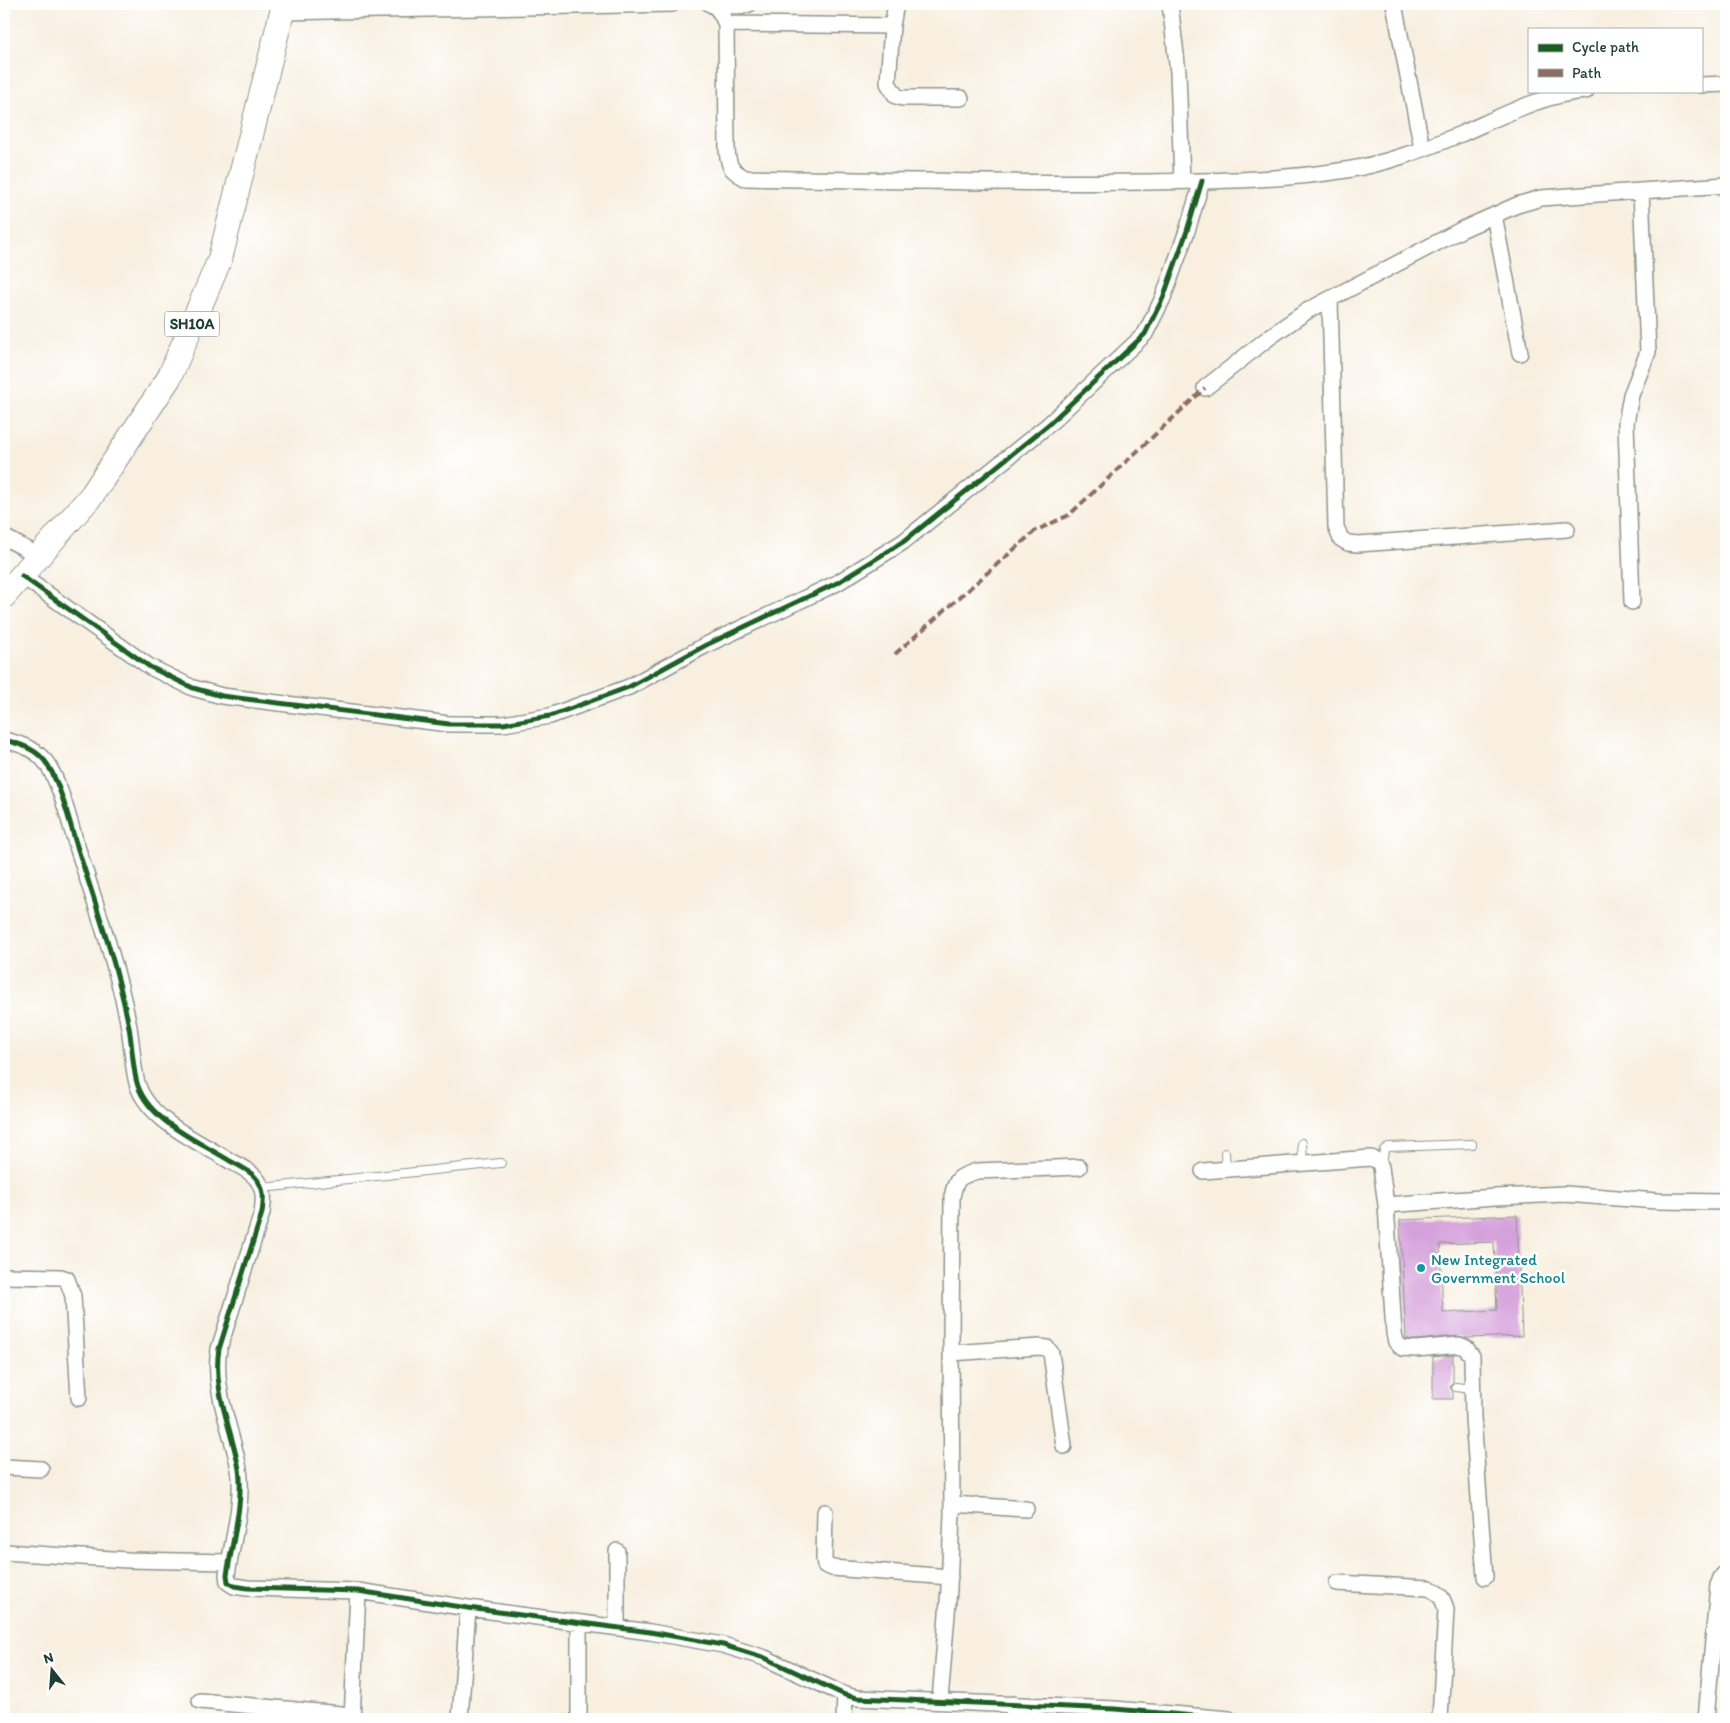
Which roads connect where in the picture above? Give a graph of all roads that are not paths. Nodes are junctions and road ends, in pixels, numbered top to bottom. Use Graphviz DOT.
graph roads {
  1 [pos="672,4"];
  2 [pos="749,4"];
  3 [pos="896,4"];
  4 [pos="1170,4"];
  5 [pos="1394,4"];
  6 [pos="718,5"];
  7 [pos="283,8"];
  8 [pos="726,24"];
  9 [pos="892,26"];
  10 [pos="1726,84"];
  11 [pos="1702,85"];
  12 [pos="1570,92"];
  13 [pos="962,98"];
  14 [pos="1422,148"];
  15 [pos="1182,181"];
  16 [pos="1202,181"];
  17 [pos="1726,185"];
  18 [pos="1641,191"];
  19 [pos="1494,215"];
  20 [pos="1330,299"];
  21 [pos="1520,353"];
  22 [pos="1205,388"];
  23 [pos="1567,529"];
  24 [pos="4,537"];
  25 [pos="39,556"];
  26 [pos="22,576"];
  27 [pos="4,596"];
  28 [pos="1632,602"];
  29 [pos="4,740"];
  30 [pos="1302,1143"];
  31 [pos="1472,1144"];
  32 [pos="1225,1153"];
  33 [pos="501,1163"];
  34 [pos="1303,1163"];
  35 [pos="1381,1166"];
  36 [pos="1078,1167"];
  37 [pos="1226,1169"];
  38 [pos="1203,1171"];
  39 [pos="262,1188"];
  40 [pos="1726,1202"];
  41 [pos="1386,1205"];
  42 [pos="4,1276"];
  43 [pos="951,1353"];
  44 [pos="1456,1387"];
  45 [pos="1472,1389"];
  46 [pos="79,1398"];
  47 [pos="1064,1446"];
  48 [pos="4,1467"];
  49 [pos="41,1469"];
  50 [pos="952,1504"];
  51 [pos="1026,1510"];
  52 [pos="825,1512"];
  53 [pos="617,1551"];
  54 [pos="4,1552"];
  55 [pos="229,1562"];
  56 [pos="1726,1573"];
  57 [pos="950,1576"];
  58 [pos="1485,1577"];
  59 [pos="1337,1583"];
  60 [pos="358,1591"];
  61 [pos="468,1608"];
  62 [pos="579,1624"];
  63 [pos="617,1628"];
  64 [pos="845,1695"];
  65 [pos="200,1701"];
  66 [pos="940,1701"];
  67 [pos="1014,1712"];
  68 [pos="1160,1716"];
  69 [pos="352,1717"];
  70 [pos="460,1719"];
  71 [pos="579,1719"];
  72 [pos="844,1719"];
  73 [pos="1229,1719"];
  74 [pos="1440,1719"];
  75 [pos="1706,1719"];
  1 -- 7 [label="street"];
  2 -- 6 [label="street"];
  3 -- 9 [label="street"];
  4 -- 15 [label="street"];
  5 -- 14 [label="street"];
  6 -- 8 [label="street"];
  7 -- 25 [label="main road, SH10A"];
  8 -- 9 [label="street"];
  8 -- 15 [label="street"];
  9 -- 13 [label="street"];
  10 -- 11 [label="street"];
  12 -- 14 [label="street"];
  14 -- 16 [label="street"];
  15 -- 16 [label="street"];
  16 -- 26 [label="street"];
  17 -- 18 [label="street"];
  18 -- 19 [label="street"];
  18 -- 28 [label="street"];
  19 -- 20 [label="street"];
  19 -- 21 [label="street"];
  20 -- 22 [label="street"];
  20 -- 23 [label="street"];
  24 -- 25 [label="street"];
  25 -- 26 [label="main road, SH10A"];
  26 -- 27 [label="main road, SH10A"];
  29 -- 39 [label="street"];
  30 -- 34 [label="lane"];
  31 -- 35 [label="lane"];
  32 -- 37 [label="lane"];
  33 -- 39 [label="lane"];
  34 -- 35 [label="street"];
  34 -- 37 [label="street"];
  35 -- 41 [label="street"];
  36 -- 43 [label="street"];
  37 -- 38 [label="street"];
  39 -- 55 [label="street"];
  40 -- 41 [label="street"];
  41 -- 45 [label="street"];
  42 -- 46 [label="street"];
  43 -- 47 [label="street"];
  43 -- 50 [label="street"];
  44 -- 45 [label="lane"];
  45 -- 58 [label="street"];
  48 -- 49 [label="street"];
  50 -- 51 [label="street"];
  50 -- 57 [label="street"];
  52 -- 57 [label="street"];
  53 -- 63 [label="street"];
  54 -- 55 [label="street"];
  55 -- 60 [label="street"];
  56 -- 75 [label="street"];
  57 -- 66 [label="street"];
  59 -- 74 [label="street"];
  60 -- 61 [label="street"];
  60 -- 69 [label="street"];
  61 -- 62 [label="street"];
  61 -- 70 [label="street"];
  62 -- 63 [label="street"];
  62 -- 71 [label="street"];
  63 -- 64 [label="street"];
  64 -- 66 [label="street"];
  64 -- 72 [label="street"];
  65 -- 69 [label="street"];
  66 -- 67 [label="street"];
  67 -- 68 [label="street"];
  68 -- 73 [label="street"];
}
